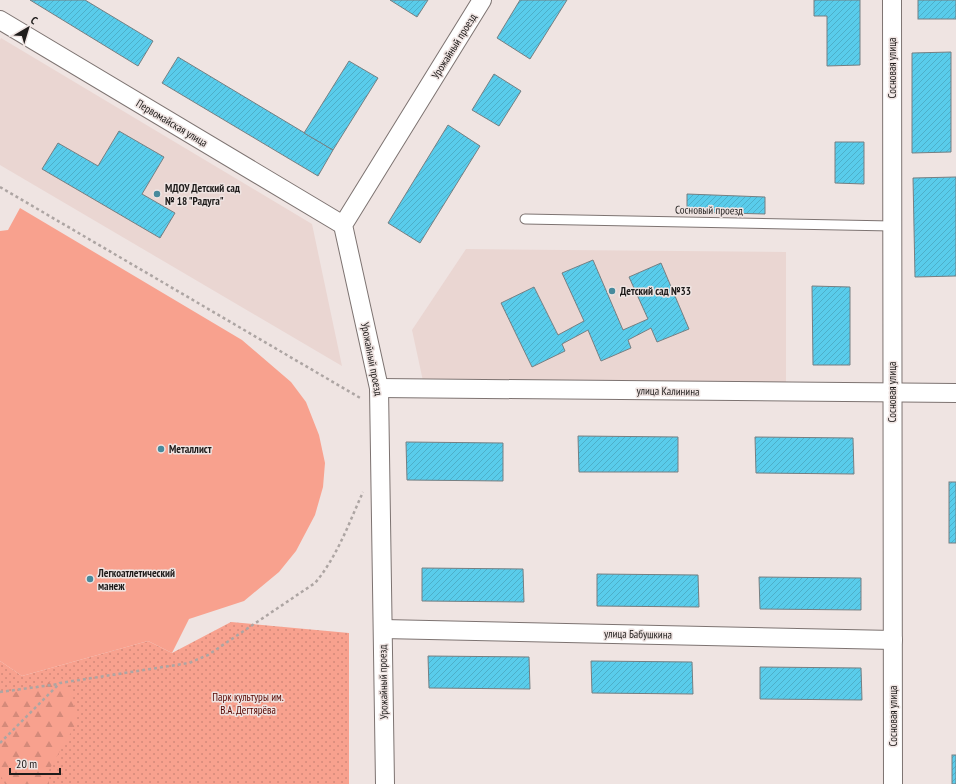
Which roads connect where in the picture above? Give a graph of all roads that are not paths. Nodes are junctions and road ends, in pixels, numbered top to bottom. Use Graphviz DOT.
graph roads {
  1 [pos="482,0"];
  2 [pos="892,0"];
  3 [pos="0,20"];
  4 [pos="525,218"];
  5 [pos="343,225"];
  6 [pos="892,226"];
  7 [pos="379,388"];
  8 [pos="892,393"];
  9 [pos="956,393"];
  10 [pos="382,629"];
  11 [pos="893,640"];
  12 [pos="385,784"];
  13 [pos="893,784"];
  1 -- 5 [label="street, Урожайный проезд"];
  2 -- 6 [label="street, Сосновая улица"];
  3 -- 5 [label="street, Первомайская улица"];
  4 -- 6 [label="lane, Сосновый проезд"];
  5 -- 7 [label="street, Урожайный проезд"];
  6 -- 8 [label="street, Сосновая улица"];
  7 -- 8 [label="street, улица Калинина"];
  7 -- 10 [label="street, Урожайный проезд"];
  8 -- 9 [label="street, улица Калинина"];
  8 -- 11 [label="street, Сосновая улица"];
  10 -- 11 [label="street, улица Бабушкина"];
  10 -- 12 [label="street, Урожайный проезд"];
  11 -- 13 [label="street, Сосновая улица"];
}
